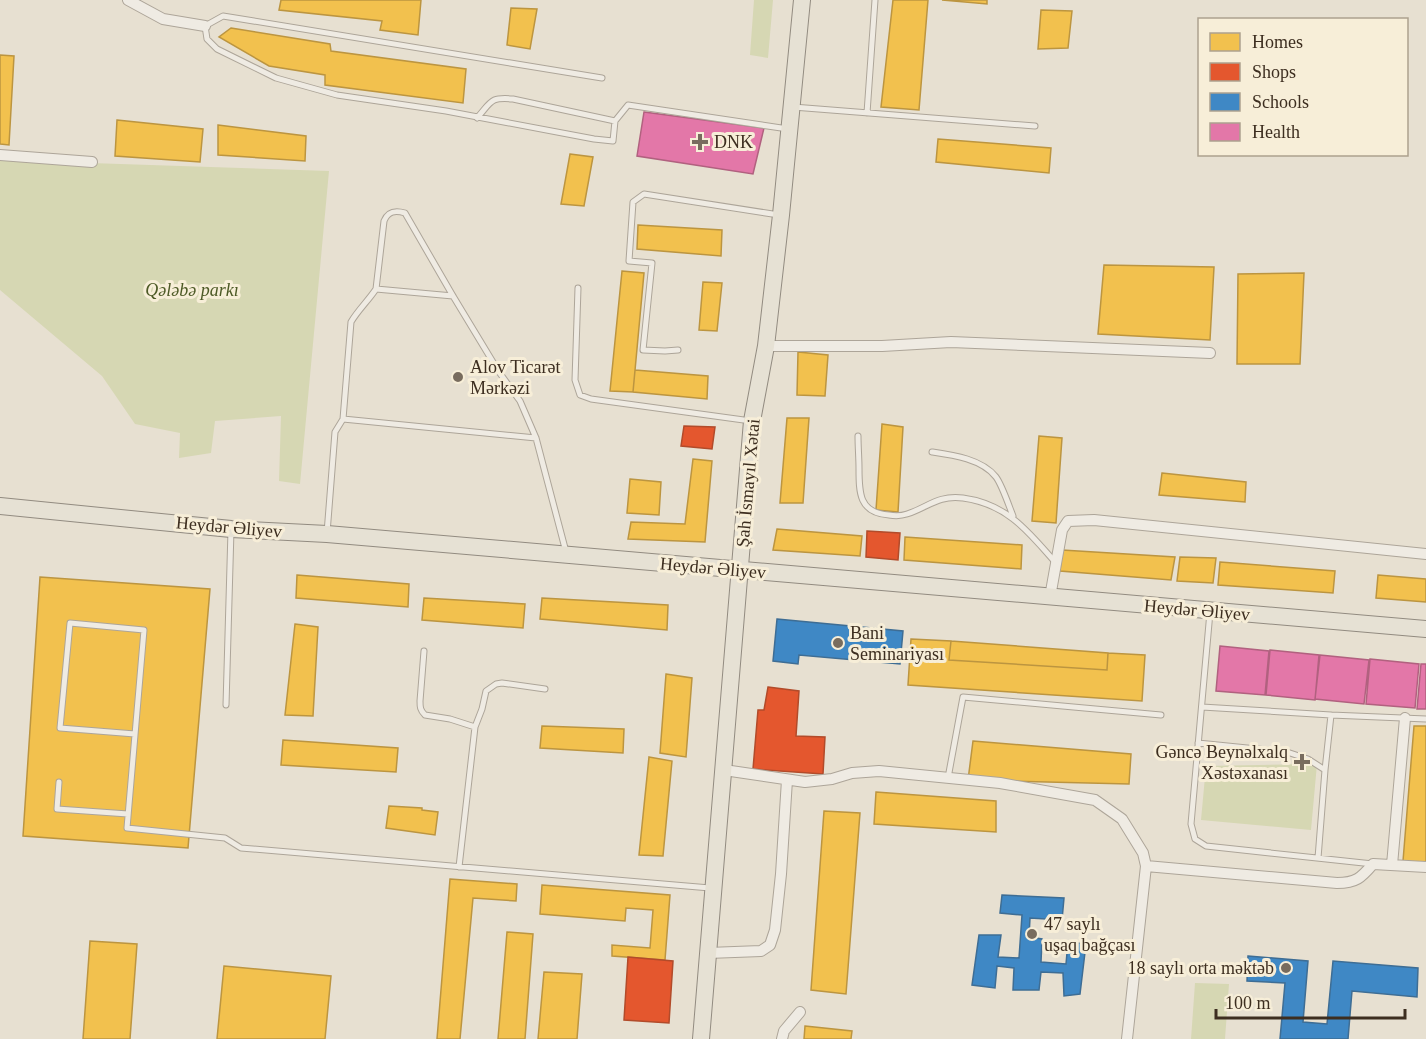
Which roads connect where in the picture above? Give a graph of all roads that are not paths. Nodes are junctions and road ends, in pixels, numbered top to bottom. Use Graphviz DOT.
graph roads {
  1 [pos="128,0"];
  2 [pos="802,0"];
  3 [pos="874,0"];
  4 [pos="205,26"];
  5 [pos="602,78"];
  6 [pos="792,107"];
  7 [pos="867,112"];
  8 [pos="477,118"];
  9 [pos="615,121"];
  10 [pos="1035,126"];
  11 [pos="789,129"];
  12 [pos="0,155"];
  13 [pos="92,162"];
  14 [pos="781,215"];
  15 [pos="578,288"];
  16 [pos="376,289"];
  17 [pos="453,296"];
  18 [pos="766,346"];
  19 [pos="678,350"];
  20 [pos="1210,353"];
  21 [pos="343,419"];
  22 [pos="752,421"];
  23 [pos="858,436"];
  24 [pos="536,438"];
  25 [pos="932,452"];
  26 [pos="0,506"];
  27 [pos="1014,518"];
  28 [pos="231,529"];
  29 [pos="327,534"];
  30 [pos="1426,554"];
  31 [pos="567,556"];
  32 [pos="1056,563"];
  33 [pos="740,571"];
  34 [pos="1050,597"];
  35 [pos="1211,611"];
  36 [pos="1426,629"];
  37 [pos="424,651"];
  38 [pos="545,689"];
  39 [pos="226,705"];
  40 [pos="1202,707"];
  41 [pos="1161,715"];
  42 [pos="1331,715"];
  43 [pos="1405,718"];
  44 [pos="1426,719"];
  45 [pos="475,727"];
  46 [pos="135,734"];
  47 [pos="1198,743"];
  48 [pos="724,770"];
  49 [pos="1325,770"];
  50 [pos="948,778"];
  51 [pos="787,780"];
  52 [pos="59,782"];
  53 [pos="128,814"];
  54 [pos="1318,858"];
  55 [pos="1373,864"];
  56 [pos="1392,865"];
  57 [pos="1146,866"];
  58 [pos="459,867"];
  59 [pos="1426,867"];
  60 [pos="714,889"];
  61 [pos="708,953"];
  62 [pos="801,1012"];
  63 [pos="701,1039"];
  64 [pos="782,1039"];
  65 [pos="1127,1039"];
  1 -- 4 [label="street"];
  2 -- 6 [label="main road, Şah İsmayıl Xətai"];
  3 -- 7 [label="lane"];
  4 -- 5 [label="lane"];
  4 -- 8 [label="lane"];
  6 -- 7 [label="lane"];
  6 -- 11 [label="main road, Şah İsmayıl Xətai"];
  7 -- 10 [label="lane"];
  8 -- 9 [label="lane"];
  8 -- 9 [label="lane"];
  9 -- 11 [label="lane"];
  11 -- 14 [label="main road, Şah İsmayıl Xətai"];
  12 -- 13 [label="street"];
  14 -- 18 [label="main road, Şah İsmayıl Xətai"];
  14 -- 19 [label="lane"];
  15 -- 22 [label="lane"];
  16 -- 17 [label="lane"];
  16 -- 17 [label="lane"];
  16 -- 21 [label="lane"];
  17 -- 24 [label="lane"];
  18 -- 20 [label="street"];
  18 -- 22 [label="main road, Şah İsmayıl Xətai"];
  21 -- 24 [label="lane"];
  21 -- 29 [label="lane"];
  22 -- 33 [label="main road, Şah İsmayıl Xətai"];
  23 -- 27 [label="lane"];
  24 -- 31 [label="lane"];
  25 -- 27 [label="lane"];
  26 -- 28 [label="main road, Heydər Əliyev"];
  27 -- 32 [label="lane"];
  28 -- 29 [label="main road, Heydər Əliyev"];
  28 -- 39 [label="lane"];
  29 -- 31 [label="main road, Heydər Əliyev"];
  30 -- 32 [label="street"];
  31 -- 33 [label="main road, Heydər Əliyev"];
  32 -- 34 [label="street"];
  33 -- 34 [label="main road, Heydər Əliyev"];
  33 -- 48 [label="main road, Şah İsmayıl Xətai"];
  34 -- 35 [label="main road, Heydər Əliyev"];
  35 -- 36 [label="main road, Heydər Əliyev"];
  35 -- 40 [label="lane"];
  37 -- 45 [label="lane"];
  38 -- 45 [label="lane"];
  40 -- 42 [label="lane"];
  40 -- 47 [label="lane"];
  41 -- 50 [label="lane"];
  42 -- 43 [label="lane"];
  42 -- 49 [label="lane"];
  43 -- 44 [label="lane"];
  43 -- 56 [label="street"];
  45 -- 58 [label="lane"];
  46 -- 46 [label="lane"];
  46 -- 53 [label="lane"];
  47 -- 49 [label="lane"];
  47 -- 54 [label="lane"];
  48 -- 51 [label="street"];
  48 -- 60 [label="main road, Şah İsmayıl Xətai"];
  49 -- 54 [label="lane"];
  50 -- 51 [label="street"];
  50 -- 57 [label="street"];
  51 -- 61 [label="street"];
  52 -- 53 [label="lane"];
  53 -- 58 [label="lane"];
  54 -- 55 [label="lane"];
  55 -- 56 [label="street"];
  55 -- 57 [label="street"];
  56 -- 59 [label="street"];
  57 -- 65 [label="street"];
  58 -- 60 [label="lane"];
  60 -- 61 [label="main road, Şah İsmayıl Xətai"];
  61 -- 63 [label="main road, Şah İsmayıl Xətai"];
  62 -- 64 [label="street"];
}
